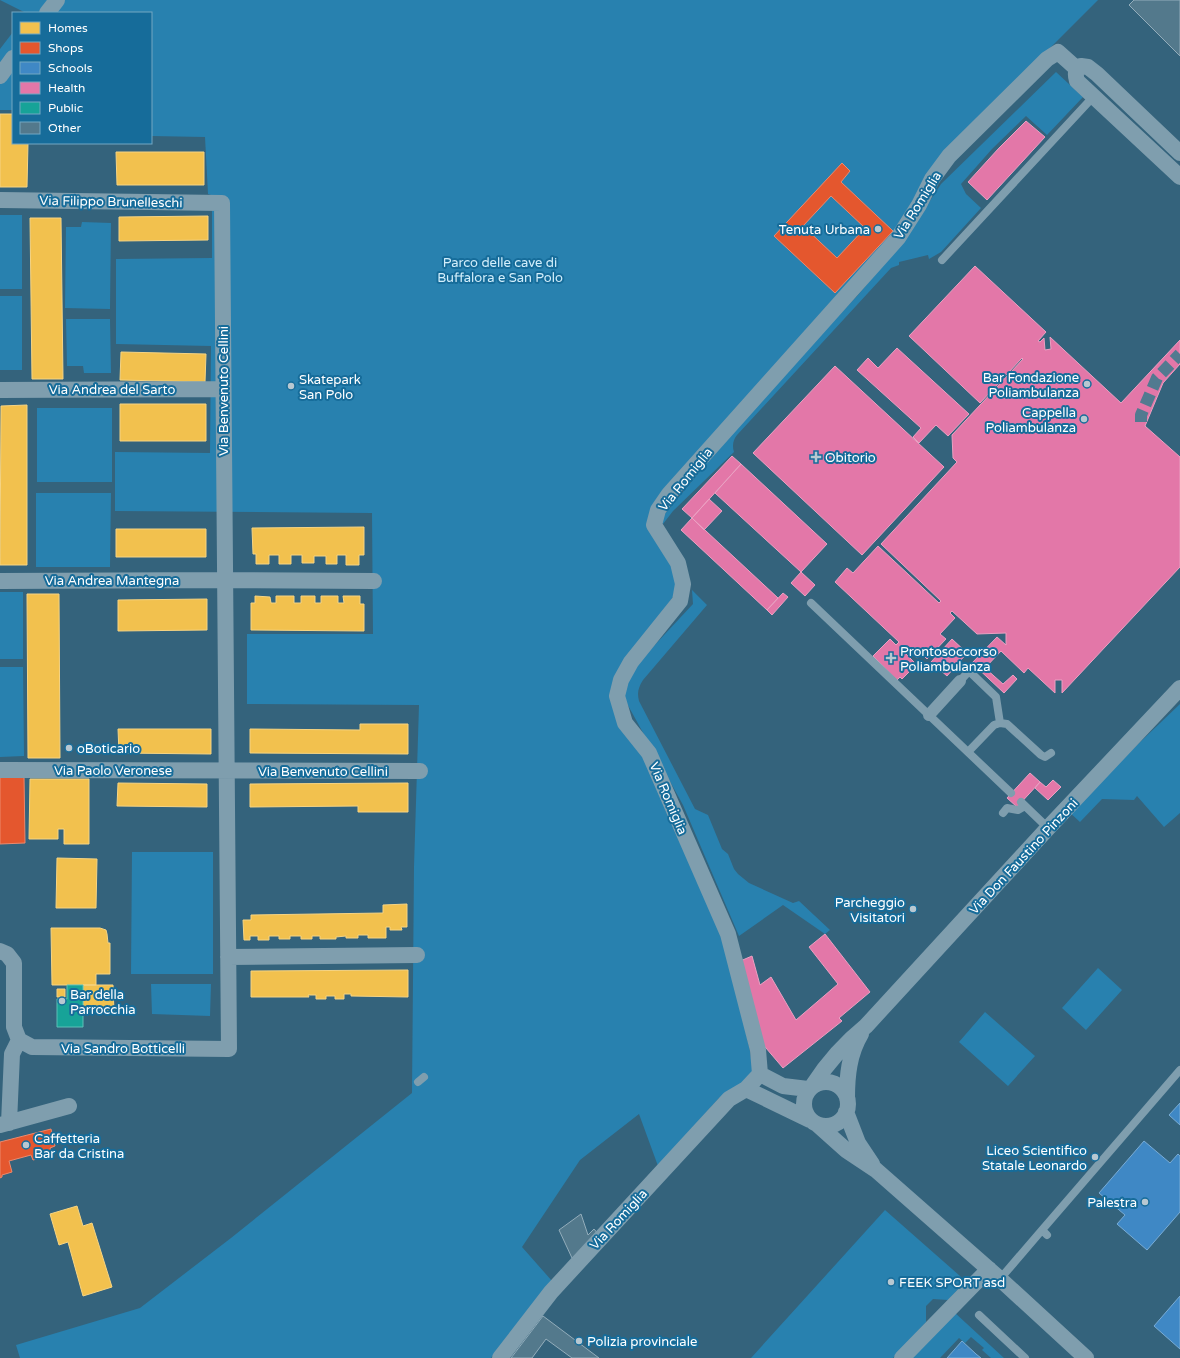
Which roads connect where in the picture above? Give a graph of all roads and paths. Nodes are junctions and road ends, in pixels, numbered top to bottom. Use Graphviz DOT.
graph roads {
  1 [pos="57,0"];
  2 [pos="48,12"];
  3 [pos="12,59"];
  4 [pos="1077,69"];
  5 [pos="0,76"];
  6 [pos="1094,96"];
  7 [pos="1138,113"];
  8 [pos="1180,153"];
  9 [pos="1180,177"];
  10 [pos="0,200"];
  11 [pos="222,203"];
  12 [pos="942,260"];
  13 [pos="223,389"];
  14 [pos="0,390"];
  15 [pos="225,580"];
  16 [pos="0,581"];
  17 [pos="374,581"];
  18 [pos="811,603"];
  19 [pos="960,681"];
  20 [pos="1180,688"];
  21 [pos="929,715"];
  22 [pos="1000,723"];
  23 [pos="968,752"];
  24 [pos="1051,753"];
  25 [pos="0,770"];
  26 [pos="227,770"];
  27 [pos="420,771"];
  28 [pos="1011,793"];
  29 [pos="1002,813"];
  30 [pos="1048,828"];
  31 [pos="0,952"];
  32 [pos="417,956"];
  33 [pos="228,957"];
  34 [pos="866,1026"];
  35 [pos="19,1040"];
  36 [pos="229,1049"];
  37 [pos="1180,1070"];
  38 [pos="760,1074"];
  39 [pos="811,1087"];
  40 [pos="746,1089"];
  41 [pos="847,1105"];
  42 [pos="69,1106"];
  43 [pos="814,1122"];
  44 [pos="4,1124"];
  45 [pos="876,1170"];
  46 [pos="994,1274"];
  47 [pos="979,1315"];
  48 [pos="500,1358"];
  49 [pos="902,1358"];
  50 [pos="1025,1358"];
  51 [pos="1086,1358"];
  1 -- 2 [label="street"];
  3 -- 5 [label="street"];
  4 -- 6 [label="street"];
  4 -- 7 [label="street"];
  4 -- 38 [label="street, Via Romiglia"];
  6 -- 7 [label="street"];
  6 -- 9 [label="street"];
  6 -- 12 [label="lane"];
  7 -- 8 [label="street"];
  10 -- 11 [label="street, Via Filippo Brunelleschi"];
  11 -- 13 [label="street, Via Benvenuto Cellini"];
  13 -- 14 [label="street, Via Andrea del Sarto"];
  13 -- 15 [label="street, Via Benvenuto Cellini"];
  15 -- 16 [label="street, Via Andrea Mantegna"];
  15 -- 17 [label="street"];
  15 -- 26 [label="street, Via Benvenuto Cellini"];
  18 -- 21 [label="lane"];
  19 -- 21 [label="street"];
  19 -- 22 [label="lane"];
  20 -- 30 [label="street, Via Don Faustino Pinzoni"];
  21 -- 23 [label="lane"];
  22 -- 23 [label="lane"];
  22 -- 24 [label="lane"];
  23 -- 28 [label="lane"];
  25 -- 26 [label="street, Via Paolo Veronese"];
  26 -- 27 [label="street, Via Benvenuto Cellini"];
  26 -- 33 [label="street, Via Benvenuto Cellini"];
  29 -- 30 [label="lane"];
  30 -- 34 [label="street, Via Don Faustino Pinzoni"];
  31 -- 35 [label="street"];
  32 -- 33 [label="street"];
  33 -- 36 [label="street, Via Benvenuto Cellini"];
  34 -- 39 [label="street, Via Don Faustino Pinzoni"];
  34 -- 41 [label="street, Via Don Faustino Pinzoni"];
  35 -- 36 [label="street, Via Sandro Botticelli"];
  35 -- 44 [label="street"];
  37 -- 46 [label="lane"];
  38 -- 39 [label="street"];
  38 -- 40 [label="street, Via Romiglia"];
  39 -- 41 [label="street"];
  39 -- 43 [label="street"];
  40 -- 43 [label="street"];
  40 -- 48 [label="street, Via Romiglia"];
  41 -- 43 [label="street"];
  41 -- 45 [label="street"];
  42 -- 44 [label="street"];
  43 -- 45 [label="street"];
  45 -- 46 [label="street"];
  46 -- 49 [label="street"];
  46 -- 51 [label="street"];
  47 -- 50 [label="lane"];
}
